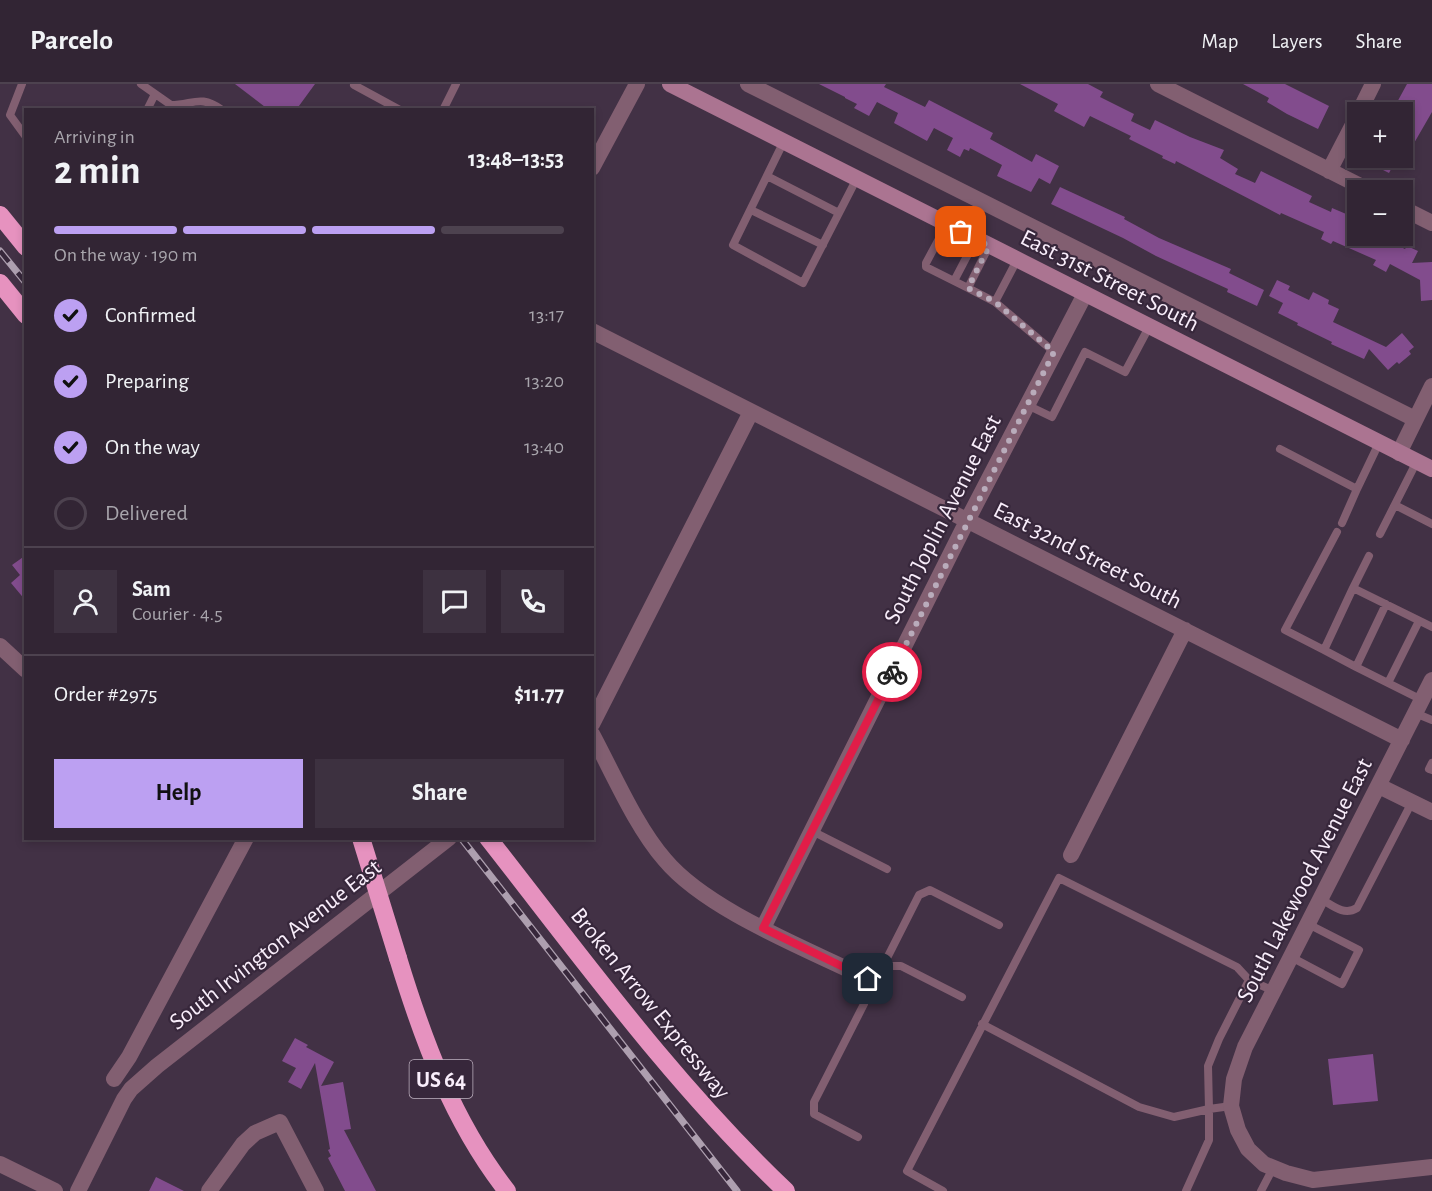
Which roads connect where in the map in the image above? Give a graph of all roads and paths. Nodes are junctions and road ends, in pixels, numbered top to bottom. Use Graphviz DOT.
graph roads {
  1 [pos="22,84"];
  2 [pos="141,84"];
  3 [pos="456,84"];
  4 [pos="637,84"];
  5 [pos="670,84"];
  6 [pos="748,84"];
  7 [pos="1158,84"];
  8 [pos="1373,84"];
  9 [pos="354,85"];
  10 [pos="155,94"];
  11 [pos="1364,102"];
  12 [pos="148,108"];
  13 [pos="219,108"];
  14 [pos="396,108"];
  15 [pos="444,108"];
  16 [pos="24,134"];
  17 [pos="1347,136"];
  18 [pos="784,141"];
  19 [pos="594,164"];
  20 [pos="1329,171"];
  21 [pos="767,176"];
  22 [pos="857,178"];
  23 [pos="1347,180"];
  24 [pos="751,210"];
  25 [pos="839,213"];
  26 [pos="1413,214"];
  27 [pos="0,215"];
  28 [pos="1432,223"];
  29 [pos="947,224"];
  30 [pos="982,242"];
  31 [pos="24,245"];
  32 [pos="823,245"];
  33 [pos="1017,260"];
  34 [pos="954,281"];
  35 [pos="0,283"];
  36 [pos="968,288"];
  37 [pos="1085,294"];
  38 [pos="995,302"];
  39 [pos="24,313"];
  40 [pos="1149,327"];
  41 [pos="594,332"];
  42 [pos="1054,352"];
  43 [pos="1430,395"];
  44 [pos="1027,405"];
  45 [pos="751,412"];
  46 [pos="1415,419"];
  47 [pos="1379,443"];
  48 [pos="1280,449"];
  49 [pos="1399,453"];
  50 [pos="1417,462"];
  51 [pos="1432,469"];
  52 [pos="1358,489"];
  53 [pos="1395,505"];
  54 [pos="967,521"];
  55 [pos="1342,523"];
  56 [pos="1432,524"];
  57 [pos="1337,532"];
  58 [pos="1380,534"];
  59 [pos="1369,556"];
  60 [pos="1353,588"];
  61 [pos="1386,604"];
  62 [pos="1419,621"];
  63 [pos="1432,627"];
  64 [pos="1185,630"];
  65 [pos="0,646"];
  66 [pos="1324,650"];
  67 [pos="1356,667"];
  68 [pos="24,668"];
  69 [pos="1432,680"];
  70 [pos="1388,683"];
  71 [pos="1419,706"];
  72 [pos="594,720"];
  73 [pos="1432,720"];
  74 [pos="594,738"];
  75 [pos="1402,740"];
  76 [pos="1432,763"];
  77 [pos="1432,770"];
  78 [pos="1379,786"];
  79 [pos="1412,802"];
  80 [pos="1432,812"];
  81 [pos="812,831"];
  82 [pos="245,840"];
  83 [pos="362,840"];
  84 [pos="446,840"];
  85 [pos="490,840"];
  86 [pos="1071,855"];
  87 [pos="887,869"];
  88 [pos="1321,899"];
  89 [pos="1308,924"];
  90 [pos="999,925"];
  91 [pos="763,928"];
  92 [pos="1291,957"];
  93 [pos="883,966"];
  94 [pos="868,979"];
  95 [pos="1249,980"];
  96 [pos="1274,991"];
  97 [pos="962,997"];
  98 [pos="982,1024"];
  99 [pos="114,1079"];
  100 [pos="1231,1106"];
  101 [pos="1209,1109"];
  102 [pos="858,1137"];
  103 [pos="0,1164"];
  104 [pos="1432,1167"];
  105 [pos="1273,1168"];
  106 [pos="55,1191"];
  107 [pos="78,1191"];
  108 [pos="209,1191"];
  109 [pos="315,1191"];
  110 [pos="507,1191"];
  111 [pos="786,1191"];
  112 [pos="943,1191"];
  113 [pos="1186,1191"];
  114 [pos="1261,1191"];
  1 -- 16 [label="lane"];
  2 -- 10 [label="lane"];
  3 -- 15 [label="lane"];
  4 -- 19 [label="street"];
  5 -- 18 [label="main road, East 31st Street South"];
  6 -- 46 [label="street, East 31st Street South"];
  7 -- 20 [label="street"];
  8 -- 11 [label="street"];
  9 -- 14 [label="lane"];
  10 -- 12 [label="lane"];
  10 -- 13 [label="lane"];
  17 -- 20 [label="street"];
  18 -- 21 [label="lane"];
  18 -- 22 [label="main road, East 31st Street South"];
  20 -- 23 [label="street"];
  21 -- 24 [label="lane"];
  21 -- 25 [label="lane"];
  22 -- 25 [label="lane"];
  22 -- 29 [label="main road, East 31st Street South"];
  24 -- 32 [label="lane"];
  24 -- 32 [label="lane"];
  25 -- 32 [label="lane"];
  26 -- 28 [label="street"];
  27 -- 31 [label="highway"];
  29 -- 30 [label="main road, East 31st Street South"];
  29 -- 34 [label="lane"];
  30 -- 33 [label="main road, East 31st Street South"];
  30 -- 34 [label="lane"];
  30 -- 36 [label="lane"];
  33 -- 37 [label="main road, East 31st Street South"];
  33 -- 38 [label="lane"];
  34 -- 36 [label="lane"];
  35 -- 39 [label="highway"];
  36 -- 38 [label="lane"];
  37 -- 40 [label="main road, East 31st Street South"];
  37 -- 42 [label="street, South Joplin Avenue East"];
  38 -- 42 [label="lane"];
  40 -- 44 [label="lane"];
  40 -- 47 [label="main road, East 31st Street South"];
  41 -- 45 [label="street, East 32nd Street South"];
  42 -- 44 [label="street, South Joplin Avenue East"];
  43 -- 46 [label="street"];
  44 -- 54 [label="street, South Joplin Avenue East"];
  45 -- 54 [label="street, East 32nd Street South"];
  45 -- 72 [label="street"];
  46 -- 49 [label="street"];
  47 -- 49 [label="main road, East 31st Street South"];
  47 -- 52 [label="lane"];
  48 -- 52 [label="lane"];
  49 -- 50 [label="main road, East 31st Street South"];
  50 -- 51 [label="main road, East 31st Street South"];
  50 -- 53 [label="lane"];
  52 -- 55 [label="lane"];
  53 -- 56 [label="lane"];
  53 -- 58 [label="lane"];
  54 -- 64 [label="street, East 32nd Street South"];
  54 -- 81 [label="street, South Joplin Avenue East"];
  57 -- 66 [label="lane"];
  59 -- 60 [label="lane"];
  60 -- 61 [label="lane"];
  60 -- 66 [label="lane"];
  61 -- 62 [label="lane"];
  61 -- 67 [label="lane"];
  62 -- 63 [label="lane"];
  62 -- 70 [label="lane"];
  64 -- 75 [label="street, East 32nd Street South"];
  64 -- 86 [label="street"];
  65 -- 68 [label="street"];
  66 -- 67 [label="lane"];
  67 -- 70 [label="lane"];
  69 -- 71 [label="street, South Lakewood Avenue East"];
  70 -- 71 [label="lane"];
  71 -- 73 [label="lane"];
  71 -- 75 [label="street, South Lakewood Avenue East"];
  74 -- 91 [label="street"];
  75 -- 78 [label="street, South Lakewood Avenue East"];
  76 -- 77 [label="lane"];
  78 -- 79 [label="street"];
  78 -- 88 [label="street, South Lakewood Avenue East"];
  79 -- 80 [label="street"];
  79 -- 88 [label="lane"];
  81 -- 87 [label="lane"];
  81 -- 91 [label="street, South Joplin Avenue East"];
  82 -- 99 [label="street"];
  83 -- 110 [label="highway, US 64, bridge"];
  84 -- 107 [label="street, South Irvington Avenue East"];
  85 -- 111 [label="highway, Broken Arrow Expressway"];
  88 -- 89 [label="street, South Lakewood Avenue East"];
  89 -- 92 [label="street, South Lakewood Avenue East"];
  89 -- 92 [label="lane"];
  90 -- 93 [label="lane"];
  91 -- 94 [label="street"];
  92 -- 96 [label="street, South Lakewood Avenue East"];
  93 -- 94 [label="lane"];
  93 -- 97 [label="lane"];
  94 -- 102 [label="lane"];
  95 -- 96 [label="lane"];
  95 -- 98 [label="lane"];
  95 -- 101 [label="lane"];
  96 -- 100 [label="street, South Lakewood Avenue East"];
  98 -- 101 [label="lane"];
  98 -- 112 [label="lane"];
  100 -- 101 [label="lane"];
  100 -- 105 [label="street"];
  101 -- 113 [label="lane"];
  103 -- 106 [label="street"];
  104 -- 105 [label="street"];
  105 -- 114 [label="lane"];
  108 -- 109 [label="street"];
}
